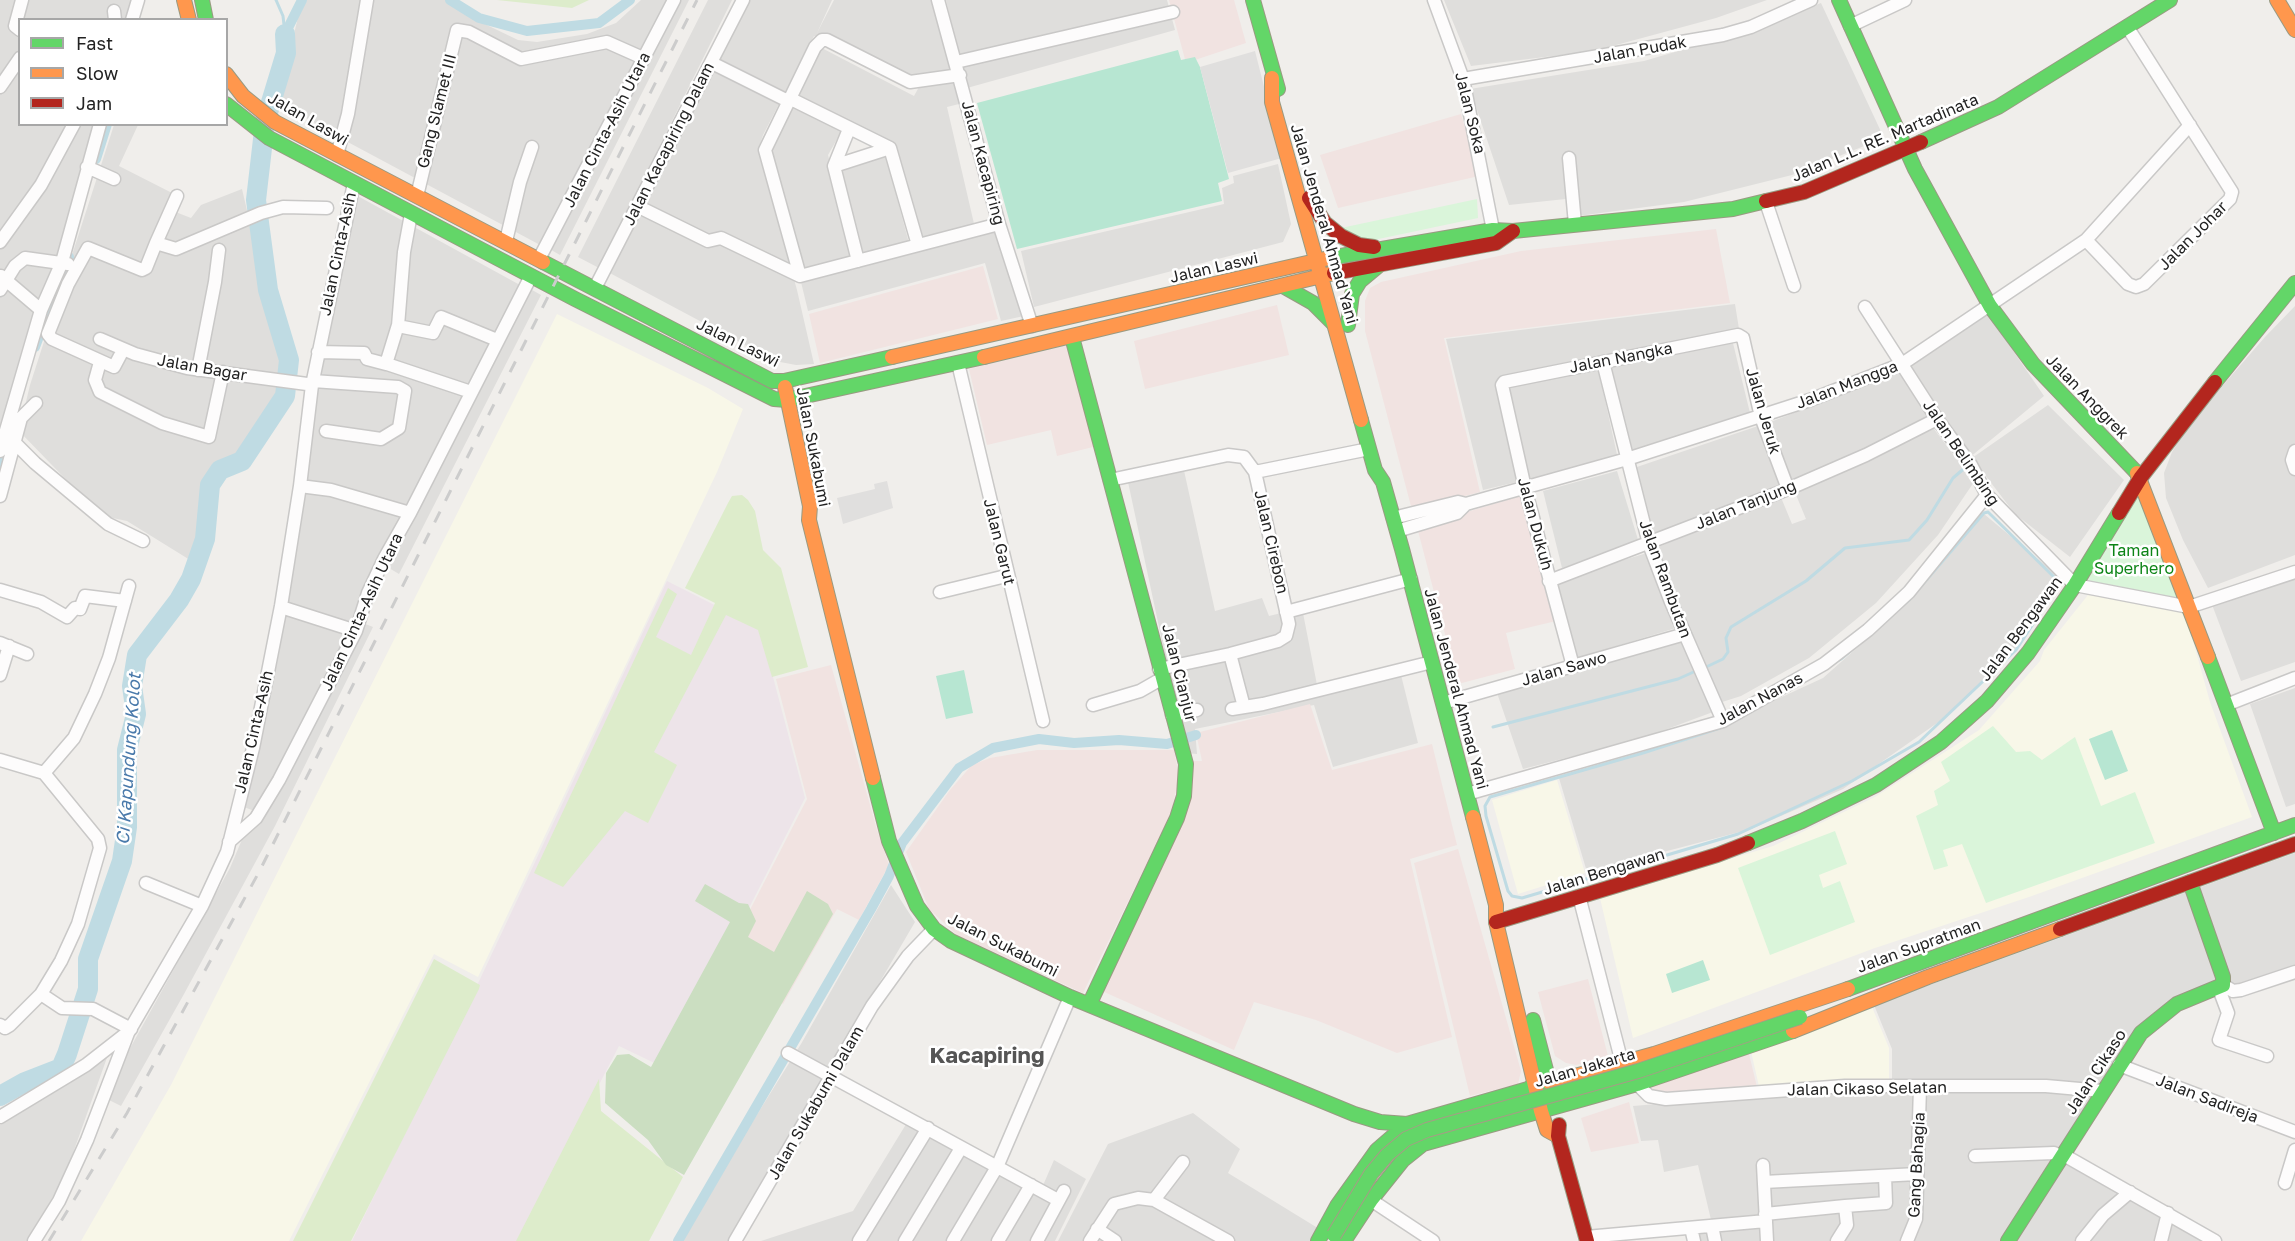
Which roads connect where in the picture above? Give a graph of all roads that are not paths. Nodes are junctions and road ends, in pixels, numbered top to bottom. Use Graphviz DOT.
graph roads {
  1 [pos="22,0"];
  2 [pos="138,0"];
  3 [pos="184,0"];
  4 [pos="202,0"];
  5 [pos="367,0"];
  6 [pos="674,0"];
  7 [pos="743,0"];
  8 [pos="938,0"];
  9 [pos="1253,0"];
  10 [pos="1434,0"];
  11 [pos="1811,0"];
  12 [pos="1839,0"];
  13 [pos="1905,0"];
  14 [pos="2170,0"];
  15 [pos="2277,0"];
  16 [pos="1173,12"];
  17 [pos="133,18"];
  18 [pos="188,18"];
  19 [pos="206,18"];
  20 [pos="1850,26"];
  21 [pos="2128,28"];
  22 [pos="18,29"];
  23 [pos="2295,30"];
  24 [pos="643,58"];
  25 [pos="18,61"];
  26 [pos="956,62"];
  27 [pos="711,63"];
  28 [pos="960,75"];
  29 [pos="228,76"];
  30 [pos="1272,78"];
  31 [pos="1463,79"];
  32 [pos="0,87"];
  33 [pos="788,99"];
  34 [pos="228,106"];
  35 [pos="2190,125"];
  36 [pos="73,126"];
  37 [pos="100,126"];
  38 [pos="849,129"];
  39 [pos="532,147"];
  40 [pos="890,148"];
  41 [pos="1906,149"];
  42 [pos="337,155"];
  43 [pos="1569,158"];
  44 [pos="834,166"];
  45 [pos="91,169"];
  46 [pos="114,179"];
  47 [pos="354,183"];
  48 [pos="177,196"];
  49 [pos="417,196"];
  50 [pos="1309,198"];
  51 [pos="1766,202"];
  52 [pos="637,206"];
  53 [pos="327,208"];
  54 [pos="411,214"];
  55 [pos="999,224"];
  56 [pos="1575,224"];
  57 [pos="1306,226"];
  58 [pos="1493,230"];
  59 [pos="1513,231"];
  60 [pos="2086,240"];
  61 [pos="506,241"];
  62 [pos="0,242"];
  63 [pos="156,243"];
  64 [pos="918,245"];
  65 [pos="1382,248"];
  66 [pos="219,249"];
  67 [pos="539,259"];
  68 [pos="1322,260"];
  69 [pos="858,261"];
  70 [pos="1385,262"];
  71 [pos="62,263"];
  72 [pos="77,266"];
  73 [pos="1279,270"];
  74 [pos="1328,275"];
  75 [pos="531,276"];
  76 [pos="800,276"];
  77 [pos="2,282"];
  78 [pos="2295,283"];
  79 [pos="1283,286"];
  80 [pos="1794,286"];
  81 [pos="595,288"];
  82 [pos="1989,306"];
  83 [pos="1865,307"];
  84 [pos="41,310"];
  85 [pos="398,325"];
  86 [pos="1032,326"];
  87 [pos="1342,326"];
  88 [pos="41,333"];
  89 [pos="1738,335"];
  90 [pos="1072,337"];
  91 [pos="100,339"];
  92 [pos="497,340"];
  93 [pos="123,350"];
  94 [pos="318,352"];
  95 [pos="100,362"];
  96 [pos="1602,362"];
  97 [pos="958,363"];
  98 [pos="387,364"];
  99 [pos="1902,364"];
  100 [pos="198,370"];
  101 [pos="223,372"];
  102 [pos="778,381"];
  103 [pos="1504,381"];
  104 [pos="310,382"];
  105 [pos="471,392"];
  106 [pos="780,400"];
  107 [pos="36,403"];
  108 [pos="15,417"];
  109 [pos="1761,417"];
  110 [pos="1937,419"];
  111 [pos="326,431"];
  112 [pos="2,432"];
  113 [pos="14,442"];
  114 [pos="1369,449"];
  115 [pos="0,451"];
  116 [pos="2295,451"];
  117 [pos="1627,459"];
  118 [pos="2295,469"];
  119 [pos="1255,472"];
  120 [pos="2141,477"];
  121 [pos="1110,480"];
  122 [pos="1383,482"];
  123 [pos="300,486"];
  124 [pos="1525,488"];
  125 [pos="1788,489"];
  126 [pos="1987,495"];
  127 [pos="0,496"];
  128 [pos="410,513"];
  129 [pos="1395,524"];
  130 [pos="143,541"];
  131 [pos="1649,544"];
  132 [pos="2295,572"];
  133 [pos="1006,576"];
  134 [pos="1411,579"];
  135 [pos="1549,580"];
  136 [pos="2075,585"];
  137 [pos="129,586"];
  138 [pos="0,590"];
  139 [pos="940,592"];
  140 [pos="125,601"];
  141 [pos="281,607"];
  142 [pos="2189,607"];
  143 [pos="1286,612"];
  144 [pos="356,631"];
  145 [pos="1685,634"];
  146 [pos="5,644"];
  147 [pos="27,654"];
  148 [pos="1230,654"];
  149 [pos="1432,662"];
  150 [pos="1573,666"];
  151 [pos="1160,674"];
  152 [pos="0,675"];
  153 [pos="2295,678"];
  154 [pos="1443,703"];
  155 [pos="1093,705"];
  156 [pos="2226,705"];
  157 [pos="1197,710"];
  158 [pos="1043,721"];
  159 [pos="1723,721"];
  160 [pos="1174,722"];
  161 [pos="0,760"];
  162 [pos="44,773"];
  163 [pos="1467,794"];
  164 [pos="2295,825"];
  165 [pos="2274,833"];
  166 [pos="229,842"];
  167 [pos="2295,844"];
  168 [pos="2190,882"];
  169 [pos="146,883"];
  170 [pos="1579,896"];
  171 [pos="201,906"];
  172 [pos="1500,924"];
  173 [pos="934,929"];
  174 [pos="2295,972"];
  175 [pos="1889,975"];
  176 [pos="2221,987"];
  177 [pos="41,994"];
  178 [pos="1070,997"];
  179 [pos="1089,1005"];
  180 [pos="0,1025"];
  181 [pos="130,1031"];
  182 [pos="788,1053"];
  183 [pos="2267,1056"];
  184 [pos="1622,1063"];
  185 [pos="2119,1065"];
  186 [pos="833,1075"];
  187 [pos="1555,1081"];
  188 [pos="1535,1084"];
  189 [pos="1637,1084"];
  190 [pos="1920,1087"];
  191 [pos="2102,1091"];
  192 [pos="1560,1105"];
  193 [pos="1540,1111"];
  194 [pos="1354,1114"];
  195 [pos="0,1117"];
  196 [pos="1407,1124"];
  197 [pos="928,1128"];
  198 [pos="2295,1132"];
  199 [pos="1558,1136"];
  200 [pos="961,1148"];
  201 [pos="2295,1149"];
  202 [pos="1377,1150"];
  203 [pos="1975,1156"];
  204 [pos="2061,1156"];
  205 [pos="1183,1162"];
  206 [pos="1763,1166"];
  207 [pos="997,1167"];
  208 [pos="1917,1174"];
  209 [pos="1885,1176"];
  210 [pos="1764,1182"];
  211 [pos="2285,1183"];
  212 [pos="1031,1185"];
  213 [pos="2130,1192"];
  214 [pos="1155,1200"];
  215 [pos="1371,1200"];
  216 [pos="1845,1206"];
  217 [pos="2168,1213"];
  218 [pos="1765,1217"];
  219 [pos="1712,1226"];
  220 [pos="1691,1228"];
  221 [pos="1096,1229"];
  222 [pos="1336,1239"];
  223 [pos="1587,1239"];
  224 [pos="34,1241"];
  225 [pos="735,1241"];
  226 [pos="859,1241"];
  227 [pos="905,1241"];
  228 [pos="952,1241"];
  229 [pos="998,1241"];
  230 [pos="1037,1241"];
  231 [pos="1090,1241"];
  232 [pos="1115,1241"];
  233 [pos="1228,1241"];
  234 [pos="1318,1241"];
  235 [pos="1433,1241"];
  236 [pos="1694,1241"];
  237 [pos="1715,1241"];
  238 [pos="1767,1241"];
  239 [pos="1837,1241"];
  240 [pos="1907,1241"];
  241 [pos="2008,1241"];
  242 [pos="2082,1241"];
  243 [pos="2161,1241"];
  244 [pos="2215,1241"];
  1 -- 22 [label="street"];
  2 -- 17 [label="street"];
  3 -- 18 [label="main road"];
  4 -- 19 [label="main road"];
  5 -- 42 [label="street"];
  6 -- 24 [label="street, Jalan Cinta-Asih Utara"];
  7 -- 27 [label="street, Jalan Kacapiring Dalam"];
  8 -- 26 [label="street, Jalan Kacapiring"];
  9 -- 30 [label="main road, Jalan Jenderal Ahmad Yani"];
  10 -- 31 [label="street, Jalan Soka"];
  11 -- 31 [label="street, Jalan Pudak"];
  12 -- 20 [label="main road, Jalan Anggrek"];
  13 -- 20 [label="street"];
  14 -- 21 [label="main road, Jalan L.L. RE. Martadinata"];
  15 -- 23 [label="main road"];
  16 -- 26 [label="street"];
  20 -- 41 [label="main road, Jalan Anggrek"];
  21 -- 35 [label="street, Jalan Johar"];
  21 -- 41 [label="main road, Jalan L.L. RE. Martadinata"];
  24 -- 49 [label="street, Gang Slamet III"];
  24 -- 67 [label="street, Jalan Cinta-Asih Utara"];
  25 -- 32 [label="street"];
  26 -- 28 [label="street, Jalan Kacapiring"];
  27 -- 33 [label="street"];
  27 -- 52 [label="street, Jalan Kacapiring Dalam"];
  28 -- 33 [label="street"];
  28 -- 55 [label="street, Jalan Kacapiring"];
  29 -- 42 [label="main road, Jalan Laswi"];
  30 -- 50 [label="main road, Jalan Jenderal Ahmad Yani"];
  30 -- 57 [label="main road, Jalan Jenderal Ahmad Yani"];
  31 -- 58 [label="street, Jalan Soka"];
  33 -- 38 [label="street"];
  33 -- 76 [label="street"];
  34 -- 47 [label="main road, Jalan Laswi"];
  35 -- 60 [label="street, Jalan Mangga"];
  35 -- 60 [label="street, Jalan Johar"];
  36 -- 62 [label="street"];
  37 -- 45 [label="street"];
  38 -- 40 [label="street"];
  38 -- 44 [label="street"];
  39 -- 61 [label="street"];
  40 -- 44 [label="street"];
  40 -- 64 [label="street"];
  41 -- 51 [label="main road, Jalan L.L. RE. Martadinata"];
  41 -- 82 [label="main road, Jalan Anggrek"];
  42 -- 49 [label="main road, Jalan Laswi"];
  43 -- 56 [label="street"];
  44 -- 69 [label="street"];
  45 -- 46 [label="street"];
  45 -- 71 [label="street"];
  47 -- 54 [label="main road, Jalan Laswi"];
  47 -- 94 [label="street, Jalan Cinta-Asih"];
  48 -- 63 [label="street"];
  49 -- 61 [label="main road, Jalan Laswi"];
  50 -- 65 [label="main road"];
  50 -- 68 [label="main road, Jalan Jenderal Ahmad Yani"];
  51 -- 56 [label="main road, Jalan L.L. RE. Martadinata"];
  51 -- 80 [label="street"];
  52 -- 76 [label="street"];
  52 -- 81 [label="street, Jalan Kacapiring Dalam"];
  53 -- 63 [label="street"];
  54 -- 75 [label="main road, Jalan Laswi"];
  54 -- 85 [label="street"];
  55 -- 64 [label="street"];
  55 -- 86 [label="street, Jalan Kacapiring"];
  56 -- 59 [label="main road, Jalan L.L. RE. Martadinata"];
  57 -- 68 [label="main road, Jalan Jenderal Ahmad Yani"];
  57 -- 73 [label="main road"];
  58 -- 59 [label="main road, Jalan L.L. RE. Martadinata"];
  58 -- 65 [label="main road, Jalan L.L. RE. Martadinata"];
  59 -- 70 [label="main road, Jalan L.L. RE. Martadinata"];
  60 -- 82 [label="street, Jalan Mangga"];
  61 -- 67 [label="main road, Jalan Laswi"];
  63 -- 72 [label="street"];
  64 -- 69 [label="street"];
  65 -- 68 [label="main road, Jalan L.L. RE. Martadinata"];
  66 -- 100 [label="street"];
  67 -- 81 [label="main road, Jalan Laswi"];
  68 -- 73 [label="main road, Jalan Laswi"];
  68 -- 74 [label="main road, Jalan Jenderal Ahmad Yani"];
  69 -- 76 [label="street"];
  70 -- 74 [label="main road, Jalan L.L. RE. Martadinata"];
  70 -- 87 [label="main road"];
  71 -- 72 [label="street"];
  71 -- 77 [label="street"];
  71 -- 84 [label="street"];
  72 -- 88 [label="street"];
  73 -- 86 [label="main road, Jalan Laswi"];
  74 -- 79 [label="main road, Jalan Laswi"];
  74 -- 87 [label="main road, Jalan Jenderal Ahmad Yani"];
  75 -- 92 [label="street, Jalan Cinta-Asih Utara"];
  75 -- 106 [label="main road, Jalan Laswi"];
  77 -- 84 [label="street"];
  78 -- 120 [label="main road, Jalan Bengawan"];
  79 -- 87 [label="main road"];
  79 -- 90 [label="main road, Jalan Laswi"];
  81 -- 102 [label="main road, Jalan Laswi"];
  82 -- 99 [label="street, Jalan Mangga"];
  82 -- 120 [label="main road, Jalan Anggrek"];
  83 -- 99 [label="street, Jalan Belimbing"];
  84 -- 88 [label="street"];
  85 -- 92 [label="street"];
  85 -- 98 [label="street"];
  86 -- 102 [label="main road, Jalan Laswi"];
  87 -- 114 [label="main road, Jalan Jenderal Ahmad Yani"];
  87 -- 122 [label="main road, Jalan Jenderal Ahmad Yani"];
  88 -- 95 [label="street"];
  88 -- 108 [label="street"];
  89 -- 96 [label="street, Jalan Nangka"];
  89 -- 109 [label="street, Jalan Jeruk"];
  90 -- 97 [label="main road, Jalan Laswi"];
  90 -- 121 [label="main road, Jalan Cianjur"];
  91 -- 93 [label="street, Jalan Bagar"];
  92 -- 105 [label="street, Jalan Cinta-Asih Utara"];
  93 -- 95 [label="street"];
  93 -- 100 [label="street, Jalan Bagar"];
  94 -- 98 [label="street"];
  94 -- 104 [label="street, Jalan Cinta-Asih"];
  95 -- 101 [label="street"];
  96 -- 103 [label="street, Jalan Nangka"];
  96 -- 117 [label="street, Jalan Rambutan"];
  97 -- 106 [label="main road, Jalan Laswi"];
  97 -- 133 [label="street, Jalan Garut"];
  98 -- 105 [label="street"];
  99 -- 109 [label="street, Jalan Mangga"];
  99 -- 110 [label="street, Jalan Belimbing"];
  100 -- 101 [label="street, Jalan Bagar"];
  101 -- 104 [label="street, Jalan Bagar"];
  102 -- 106 [label="main road, Jalan Sukabumi"];
  103 -- 124 [label="street, Jalan Dukuh"];
  104 -- 111 [label="street, Jalan Bagar"];
  104 -- 123 [label="street, Jalan Cinta-Asih"];
  105 -- 128 [label="street, Jalan Cinta-Asih Utara"];
  106 -- 173 [label="main road, Jalan Sukabumi"];
  107 -- 108 [label="street"];
  108 -- 112 [label="street"];
  108 -- 113 [label="street"];
  109 -- 117 [label="street, Jalan Mangga"];
  109 -- 125 [label="street, Jalan Jeruk"];
  110 -- 125 [label="street, Jalan Tanjung"];
  110 -- 126 [label="street, Jalan Belimbing"];
  112 -- 115 [label="street"];
  113 -- 127 [label="street"];
  113 -- 130 [label="street"];
  114 -- 119 [label="street"];
  114 -- 122 [label="main road, Jalan Jenderal Ahmad Yani"];
  116 -- 118 [label="street"];
  117 -- 124 [label="street, Jalan Mangga"];
  117 -- 131 [label="street, Jalan Rambutan"];
  119 -- 121 [label="street"];
  119 -- 143 [label="street, Jalan Cirebon"];
  120 -- 136 [label="main road, Jalan Bengawan"];
  120 -- 142 [label="main road, Jalan Anggrek"];
  121 -- 151 [label="main road, Jalan Cianjur"];
  122 -- 129 [label="main road, Jalan Jenderal Ahmad Yani"];
  123 -- 128 [label="street"];
  123 -- 141 [label="street, Jalan Cinta-Asih"];
  124 -- 129 [label="street, Jalan Mangga"];
  124 -- 135 [label="street, Jalan Dukuh"];
  125 -- 131 [label="street, Jalan Tanjung"];
  126 -- 136 [label="street, Jalan Belimbing"];
  126 -- 159 [label="street, Jalan Nanas"];
  128 -- 144 [label="street, Jalan Cinta-Asih Utara"];
  129 -- 134 [label="main road, Jalan Jenderal Ahmad Yani"];
  131 -- 135 [label="street, Jalan Tanjung"];
  131 -- 145 [label="street, Jalan Rambutan"];
  132 -- 142 [label="street"];
  133 -- 139 [label="street"];
  133 -- 158 [label="street, Jalan Garut"];
  134 -- 143 [label="street"];
  134 -- 149 [label="main road, Jalan Jenderal Ahmad Yani"];
  135 -- 150 [label="street, Jalan Dukuh"];
  136 -- 142 [label="street"];
  136 -- 170 [label="main road, Jalan Bengawan"];
  137 -- 140 [label="street"];
  138 -- 140 [label="street"];
  140 -- 162 [label="street"];
  141 -- 144 [label="street"];
  141 -- 166 [label="street, Jalan Cinta-Asih"];
  142 -- 156 [label="main road, Jalan Anggrek"];
  143 -- 148 [label="street"];
  144 -- 166 [label="street, Jalan Cinta-Asih Utara"];
  145 -- 150 [label="street, Jalan Sawo"];
  145 -- 159 [label="street, Jalan Rambutan"];
  146 -- 147 [label="street"];
  146 -- 152 [label="street"];
  148 -- 149 [label="street"];
  148 -- 151 [label="street"];
  149 -- 154 [label="main road, Jalan Jenderal Ahmad Yani"];
  150 -- 154 [label="street, Jalan Sawo"];
  151 -- 155 [label="street"];
  151 -- 160 [label="main road, Jalan Cianjur"];
  153 -- 156 [label="street"];
  154 -- 163 [label="main road, Jalan Jenderal Ahmad Yani"];
  156 -- 165 [label="main road, Jalan Anggrek"];
  157 -- 160 [label="street"];
  159 -- 163 [label="street, Jalan Nanas"];
  160 -- 179 [label="main road, Jalan Cianjur"];
  161 -- 162 [label="street"];
  162 -- 177 [label="street"];
  163 -- 172 [label="main road, Jalan Jenderal Ahmad Yani"];
  164 -- 165 [label="main road, Jalan Supratman"];
  165 -- 175 [label="main road, Jalan Supratman"];
  166 -- 171 [label="street, Jalan Cinta-Asih"];
  167 -- 168 [label="main road, Jalan Supratman"];
  168 -- 176 [label="main road"];
  168 -- 189 [label="main road, Jalan Supratman"];
  169 -- 171 [label="street"];
  170 -- 172 [label="main road, Jalan Bengawan"];
  170 -- 184 [label="street"];
  171 -- 181 [label="street, Jalan Cinta-Asih"];
  172 -- 187 [label="main road, Jalan Jenderal Ahmad Yani"];
  172 -- 188 [label="main road, Jalan Jenderal Ahmad Yani"];
  173 -- 178 [label="main road, Jalan Sukabumi"];
  173 -- 186 [label="street, Jalan Sukabumi Dalam"];
  174 -- 176 [label="street"];
  175 -- 184 [label="main road, Jalan Supratman"];
  175 -- 222 [label="main road, Jalan Jakarta, bridge"];
  176 -- 183 [label="street"];
  176 -- 185 [label="main road, Jalan Cikaso"];
  177 -- 180 [label="street"];
  177 -- 181 [label="street"];
  178 -- 179 [label="main road, Jalan Sukabumi"];
  178 -- 207 [label="street"];
  179 -- 194 [label="main road, Jalan Sukabumi"];
  181 -- 195 [label="street"];
  181 -- 224 [label="street, Jalan Cinta-Asih"];
  182 -- 186 [label="street"];
  184 -- 187 [label="main road, Jalan Supratman"];
  185 -- 191 [label="main road, Jalan Cikaso"];
  185 -- 198 [label="street, Jalan Sadireja"];
  186 -- 197 [label="street"];
  186 -- 225 [label="street, Jalan Sukabumi Dalam"];
  187 -- 192 [label="main road, Jalan Jenderal Ahmad Yani"];
  188 -- 193 [label="main road, Jalan Jenderal Ahmad Yani"];
  188 -- 196 [label="main road, Jalan Jakarta"];
  189 -- 190 [label="street, Jalan Cikaso Selatan"];
  189 -- 192 [label="main road, Jalan Supratman"];
  190 -- 191 [label="street, Jalan Cikaso Selatan"];
  190 -- 208 [label="street, Gang Bahagia"];
  191 -- 204 [label="main road, Jalan Cikaso"];
  192 -- 193 [label="main road, Jalan Jakarta"];
  192 -- 199 [label="main road, Jalan Jenderal Ahmad Yani"];
  193 -- 199 [label="main road, Jalan Jenderal Ahmad Yani"];
  193 -- 215 [label="main road, Jalan Jakarta"];
  194 -- 196 [label="main road, Jalan Sukabumi"];
  194 -- 202 [label="main road, Jalan Sukabumi"];
  196 -- 202 [label="main road, Jalan Jakarta"];
  197 -- 200 [label="street"];
  197 -- 226 [label="street"];
  199 -- 223 [label="main road, Jalan Jenderal Ahmad Yani"];
  200 -- 207 [label="street"];
  200 -- 227 [label="street"];
  201 -- 211 [label="street"];
  202 -- 234 [label="main road, Jalan Jakarta"];
  203 -- 204 [label="street"];
  204 -- 213 [label="street"];
  204 -- 241 [label="main road, Jalan Cikaso"];
  205 -- 214 [label="street"];
  206 -- 210 [label="street"];
  207 -- 212 [label="street"];
  207 -- 228 [label="street"];
  208 -- 209 [label="street"];
  208 -- 240 [label="street, Gang Bahagia"];
  209 -- 210 [label="street"];
  209 -- 216 [label="street"];
  210 -- 218 [label="street"];
  212 -- 229 [label="street"];
  212 -- 230 [label="street"];
  213 -- 217 [label="street"];
  213 -- 242 [label="street"];
  214 -- 221 [label="street"];
  214 -- 233 [label="street"];
  215 -- 222 [label="main road, Jalan Jakarta"];
  215 -- 235 [label="street"];
  216 -- 218 [label="street"];
  216 -- 239 [label="street"];
  217 -- 243 [label="street"];
  217 -- 244 [label="street"];
  218 -- 219 [label="street"];
  218 -- 238 [label="street"];
  219 -- 220 [label="street"];
  219 -- 237 [label="street"];
  220 -- 223 [label="street"];
  220 -- 236 [label="street"];
  221 -- 231 [label="street"];
  221 -- 232 [label="street"];
}
